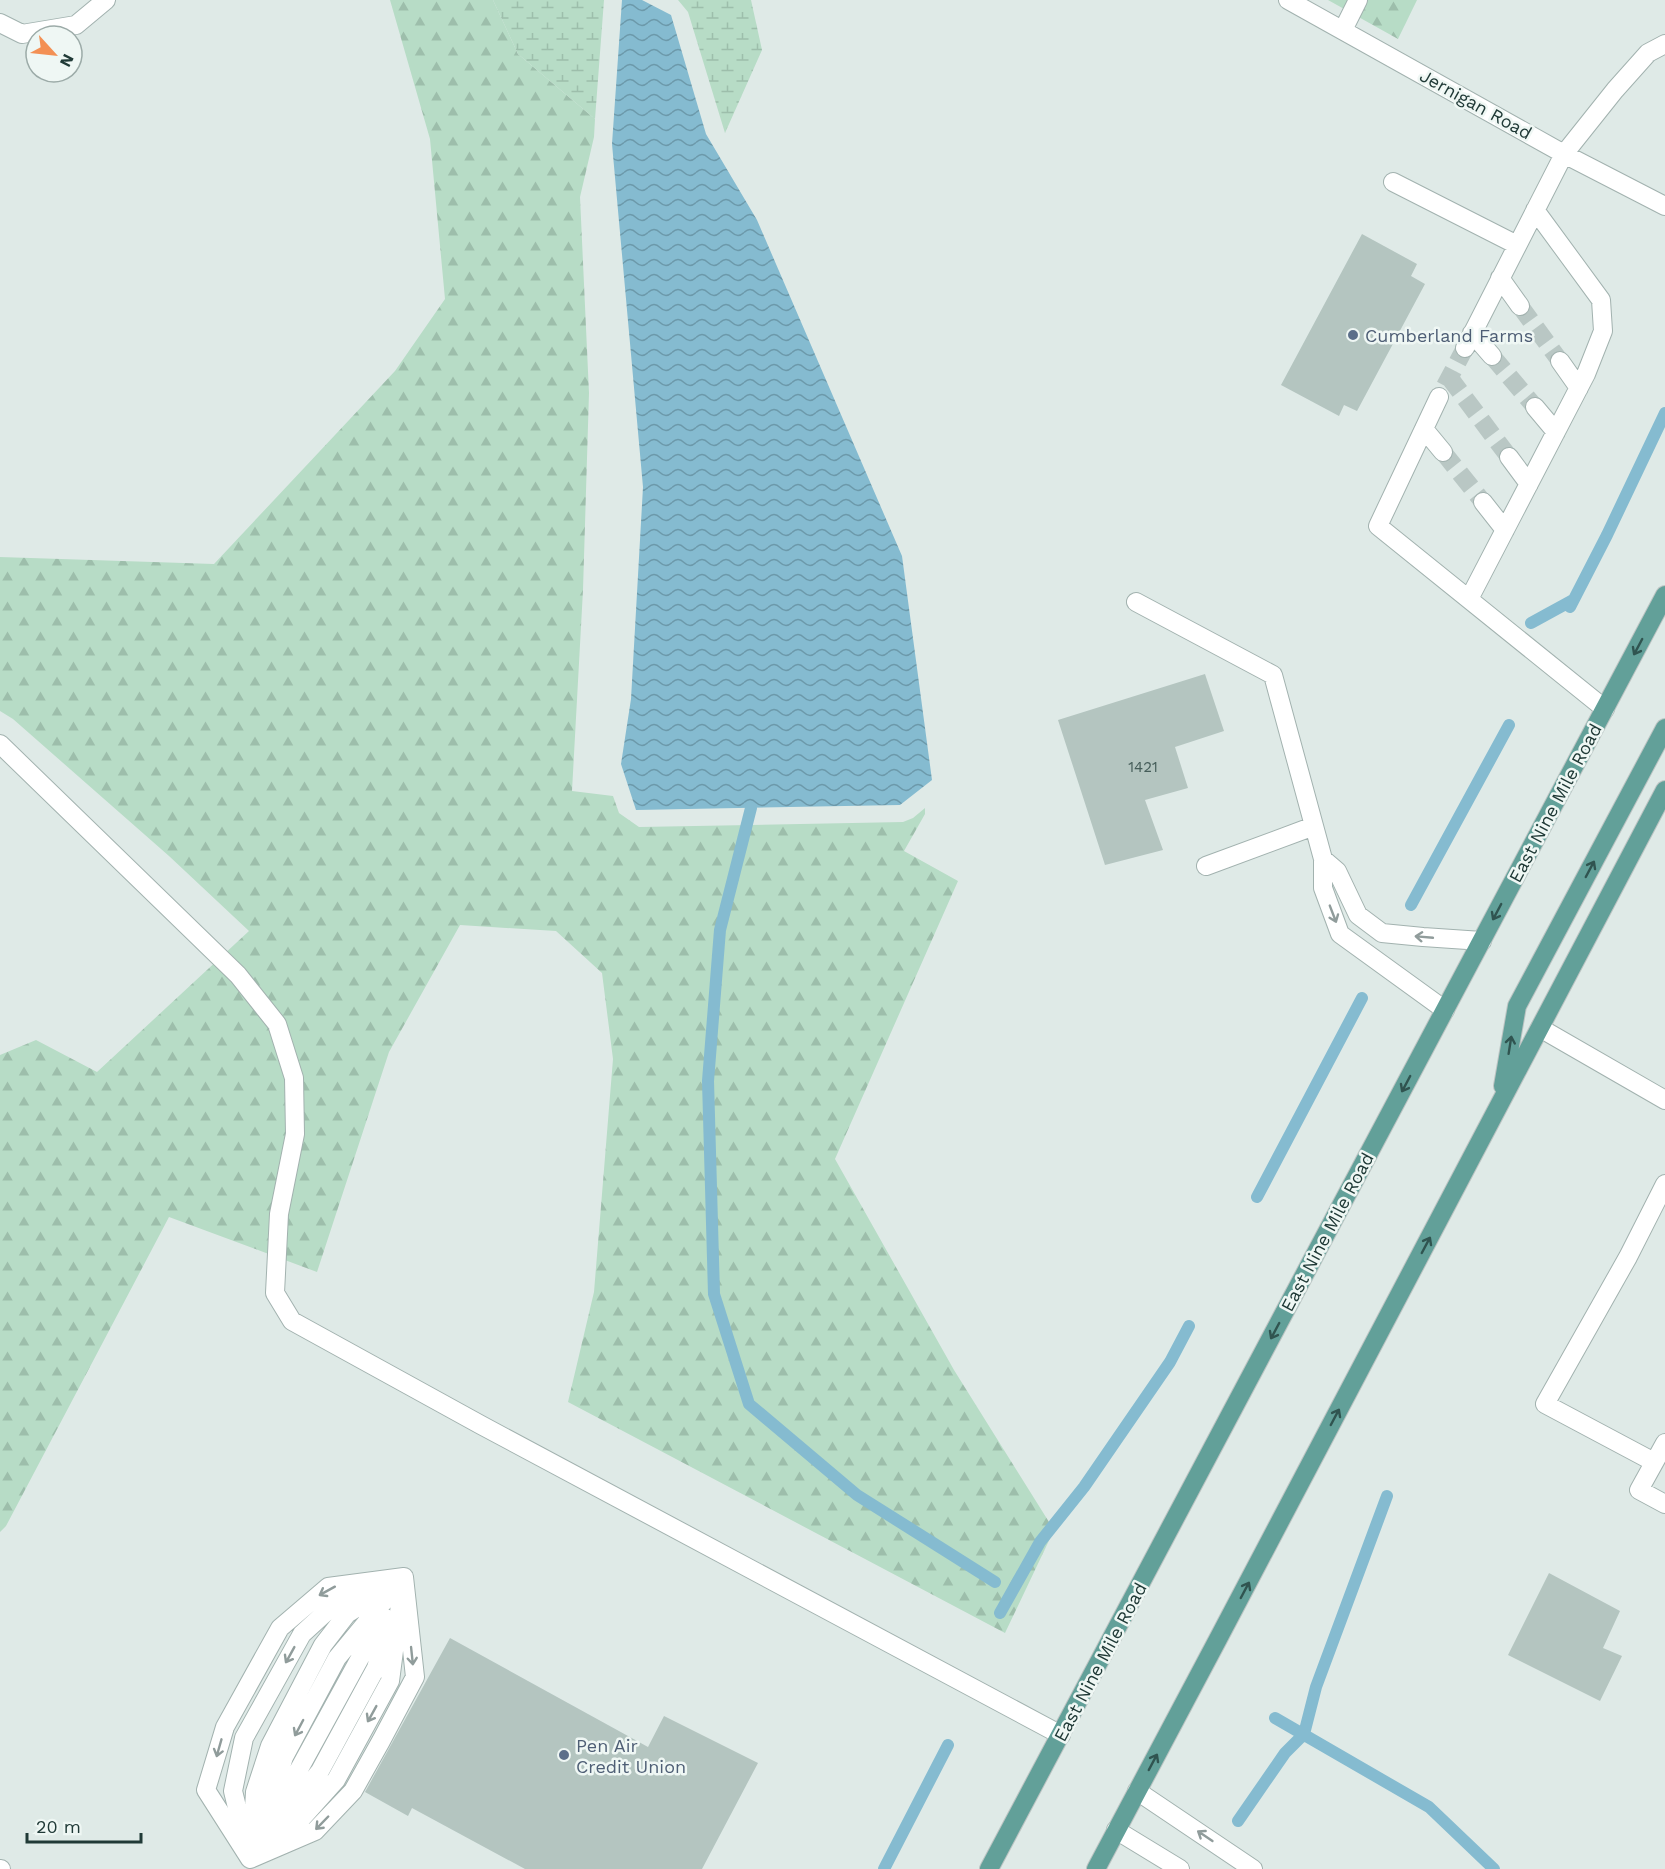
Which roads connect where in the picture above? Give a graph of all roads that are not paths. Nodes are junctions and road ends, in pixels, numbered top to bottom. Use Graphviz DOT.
graph roads {
  1 [pos="106,0"];
  2 [pos="1288,0"];
  3 [pos="1358,0"];
  4 [pos="0,23"];
  5 [pos="1342,30"];
  6 [pos="1665,44"];
  7 [pos="1564,154"];
  8 [pos="1393,182"];
  9 [pos="1665,206"];
  10 [pos="1535,210"];
  11 [pos="1517,245"];
  12 [pos="1500,278"];
  13 [pos="1520,306"];
  14 [pos="1492,356"];
  15 [pos="1560,361"];
  16 [pos="1579,388"];
  17 [pos="1439,397"];
  18 [pos="1535,408"];
  19 [pos="1424,429"];
  20 [pos="1556,432"];
  21 [pos="1443,452"];
  22 [pos="1509,457"];
  23 [pos="1529,484"];
  24 [pos="1483,501"];
  25 [pos="1505,530"];
  26 [pos="1665,595"];
  27 [pos="1469,599"];
  28 [pos="1136,602"];
  29 [pos="1605,709"];
  30 [pos="1665,728"];
  31 [pos="0,744"];
  32 [pos="1665,790"];
  33 [pos="1314,826"];
  34 [pos="1323,859"];
  35 [pos="1206,866"];
  36 [pos="1482,940"];
  37 [pos="1445,1010"];
  38 [pos="1540,1028"];
  39 [pos="1665,1100"];
  40 [pos="1500,1103"];
  41 [pos="1665,1184"];
  42 [pos="1665,1443"];
  43 [pos="1654,1462"];
  44 [pos="1665,1503"];
  45 [pos="404,1577"];
  46 [pos="1061,1735"];
  47 [pos="1137,1791"];
  48 [pos="1116,1830"];
  49 [pos="250,1859"];
  50 [pos="989,1869"];
  51 [pos="1095,1869"];
  52 [pos="1180,1869"];
  53 [pos="1253,1869"];
  1 -- 4 [label="street"];
  2 -- 5 [label="street, Jernigan Road"];
  3 -- 5 [label="street"];
  5 -- 7 [label="street, Jernigan Road"];
  6 -- 7 [label="street"];
  7 -- 9 [label="street, Jernigan Road"];
  7 -- 10 [label="street"];
  8 -- 11 [label="street"];
  10 -- 11 [label="street"];
  10 -- 16 [label="street"];
  11 -- 12 [label="street"];
  12 -- 13 [label="street"];
  12 -- 14 [label="street"];
  15 -- 16 [label="street"];
  16 -- 20 [label="street"];
  17 -- 19 [label="street"];
  18 -- 20 [label="street"];
  19 -- 21 [label="street"];
  19 -- 27 [label="street"];
  20 -- 23 [label="street"];
  22 -- 23 [label="street"];
  23 -- 25 [label="street"];
  24 -- 25 [label="street"];
  25 -- 27 [label="street"];
  26 -- 29 [label="main road, East Nine Mile Road, one-way"];
  27 -- 29 [label="street"];
  28 -- 33 [label="street"];
  29 -- 36 [label="main road, East Nine Mile Road, one-way"];
  40 -- 30 [label="main road, one-way"];
  31 -- 46 [label="street"];
  32 -- 38 [label="main road"];
  33 -- 34 [label="street"];
  33 -- 35 [label="street"];
  36 -- 34 [label="street, one-way"];
  34 -- 37 [label="street, one-way"];
  36 -- 37 [label="main road, East Nine Mile Road"];
  37 -- 46 [label="main road, East Nine Mile Road, one-way"];
  38 -- 39 [label="street"];
  38 -- 40 [label="main road"];
  47 -- 40 [label="main road, one-way"];
  41 -- 43 [label="street"];
  42 -- 43 [label="street"];
  43 -- 44 [label="street"];
  45 -- 49 [label="street, one-way"];
  45 -- 49 [label="street, one-way"];
  45 -- 49 [label="street, one-way"];
  45 -- 49 [label="street, one-way"];
  45 -- 49 [label="street, one-way"];
  46 -- 50 [label="main road, East Nine Mile Road"];
  47 -- 48 [label="main road"];
  53 -- 47 [label="street, one-way"];
  48 -- 51 [label="main road"];
  48 -- 52 [label="street"];
}
